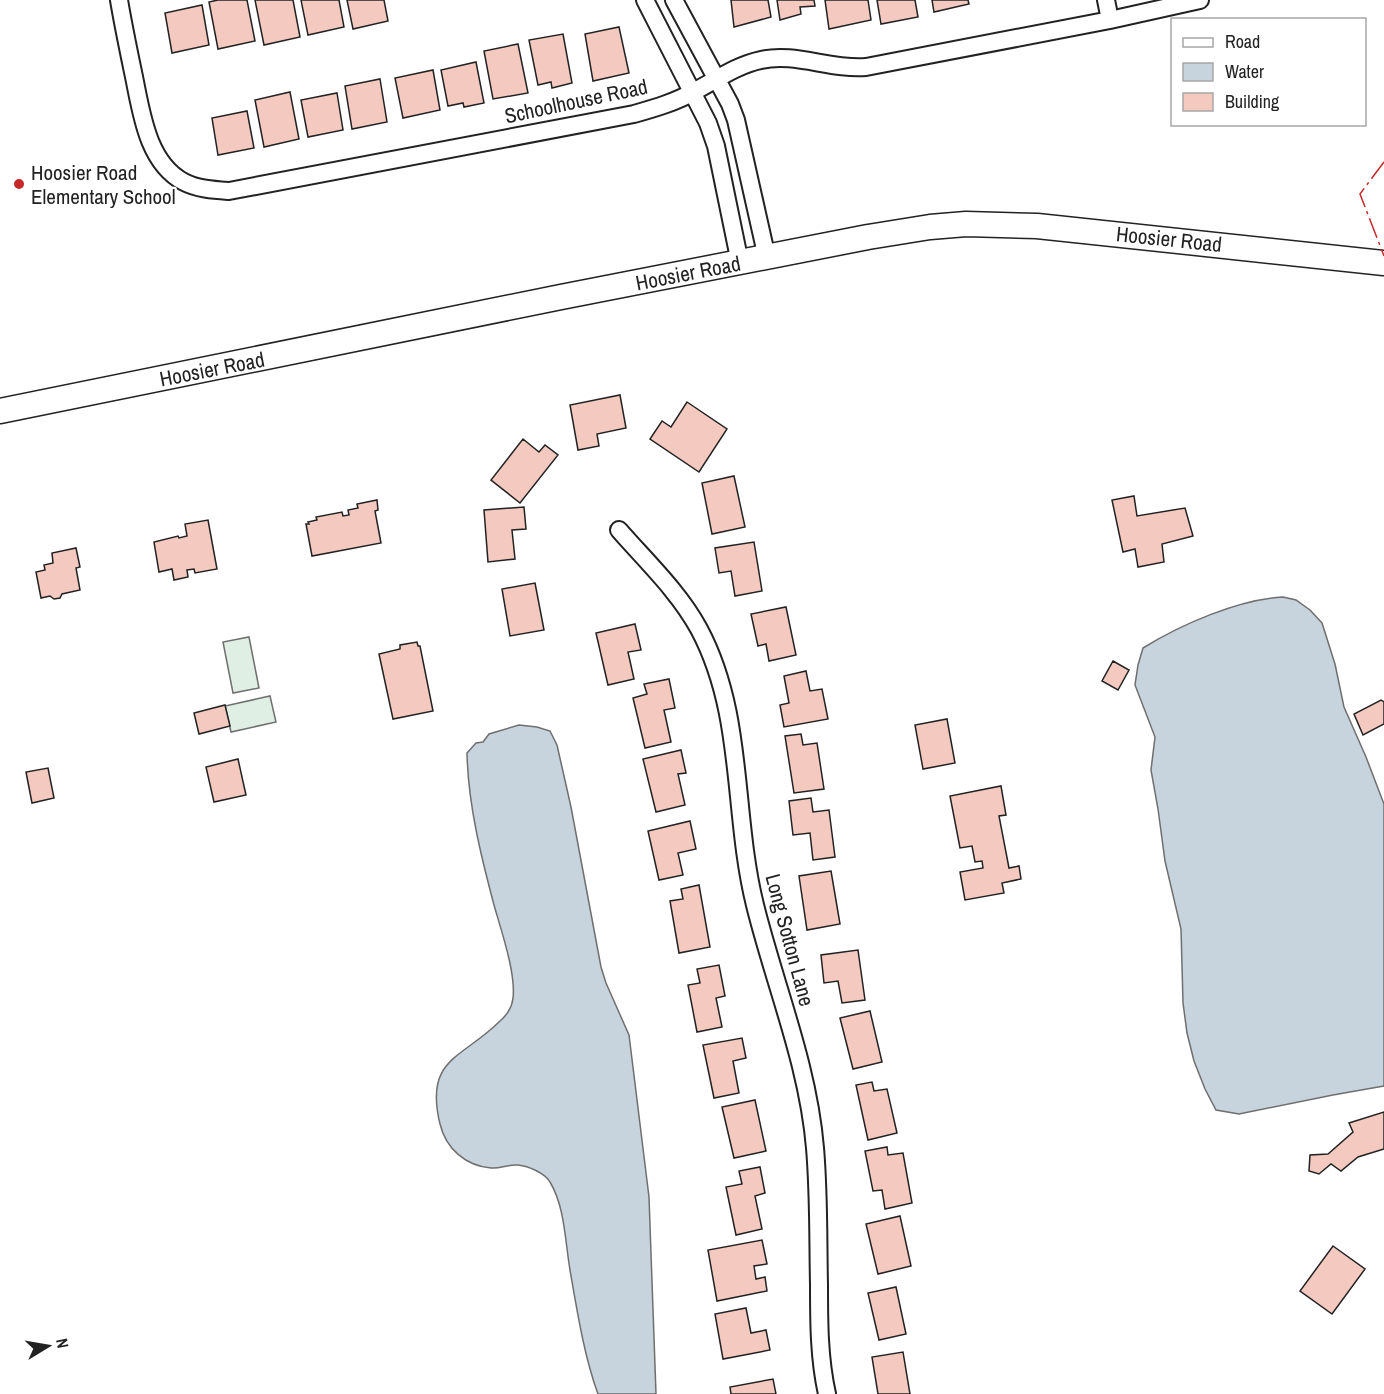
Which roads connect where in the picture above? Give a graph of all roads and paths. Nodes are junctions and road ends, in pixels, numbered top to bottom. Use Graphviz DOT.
graph roads {
  1 [pos="119,0"];
  2 [pos="645,0"];
  3 [pos="674,0"];
  4 [pos="1106,0"];
  5 [pos="1200,0"];
  6 [pos="1110,20"];
  7 [pos="717,79"];
  8 [pos="693,92"];
  9 [pos="767,258"];
  10 [pos="740,263"];
  11 [pos="1384,263"];
  12 [pos="0,411"];
  13 [pos="619,530"];
  14 [pos="827,1394"];
  1 -- 8 [label="street, Schoolhouse Road"];
  2 -- 8 [label="street"];
  3 -- 7 [label="street"];
  4 -- 6 [label="street"];
  5 -- 6 [label="street, Schoolhouse Road"];
  6 -- 7 [label="street, Schoolhouse Road"];
  7 -- 8 [label="street, Schoolhouse Road"];
  7 -- 9 [label="street"];
  8 -- 10 [label="street"];
  9 -- 10 [label="street, Hoosier Road"];
  9 -- 11 [label="street, Hoosier Road"];
  10 -- 12 [label="street, Hoosier Road"];
  13 -- 14 [label="street, Long Sotton Lane"];
}
